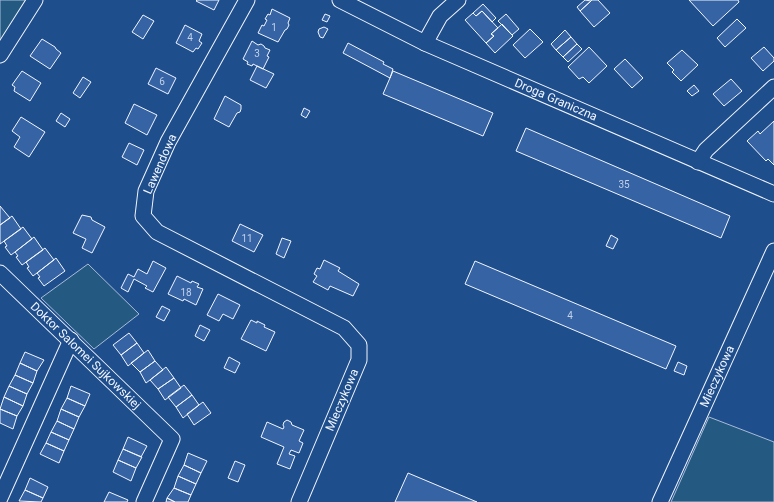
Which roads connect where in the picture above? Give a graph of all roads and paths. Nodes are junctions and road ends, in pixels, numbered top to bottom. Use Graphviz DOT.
graph roads {
  1 [pos="35,0"];
  2 [pos="247,0"];
  3 [pos="340,0"];
  4 [pos="458,0"];
  5 [pos="426,43"];
  6 [pos="0,55"];
  7 [pos="774,87"];
  8 [pos="698,162"];
  9 [pos="774,194"];
  10 [pos="774,251"];
  11 [pos="0,273"];
  12 [pos="254,281"];
  13 [pos="71,340"];
  14 [pos="0,498"];
  15 [pos="144,502"];
  16 [pos="299,502"];
  17 [pos="660,502"];
  1 -- 6 [label="street"];
  2 -- 12 [label="street, Lawendowa"];
  3 -- 5 [label="street, Droga Graniczna"];
  4 -- 5 [label="street"];
  5 -- 8 [label="street, Droga Graniczna"];
  7 -- 8 [label="street"];
  8 -- 9 [label="street, Droga Graniczna"];
  10 -- 17 [label="street, Mieczykowa"];
  11 -- 13 [label="street, Doktor Salomei Sujkowskiej"];
  12 -- 16 [label="street, Mieczykowa"];
  13 -- 14 [label="street"];
  13 -- 15 [label="street, Doktor Salomei Sujkowskiej"];
}
